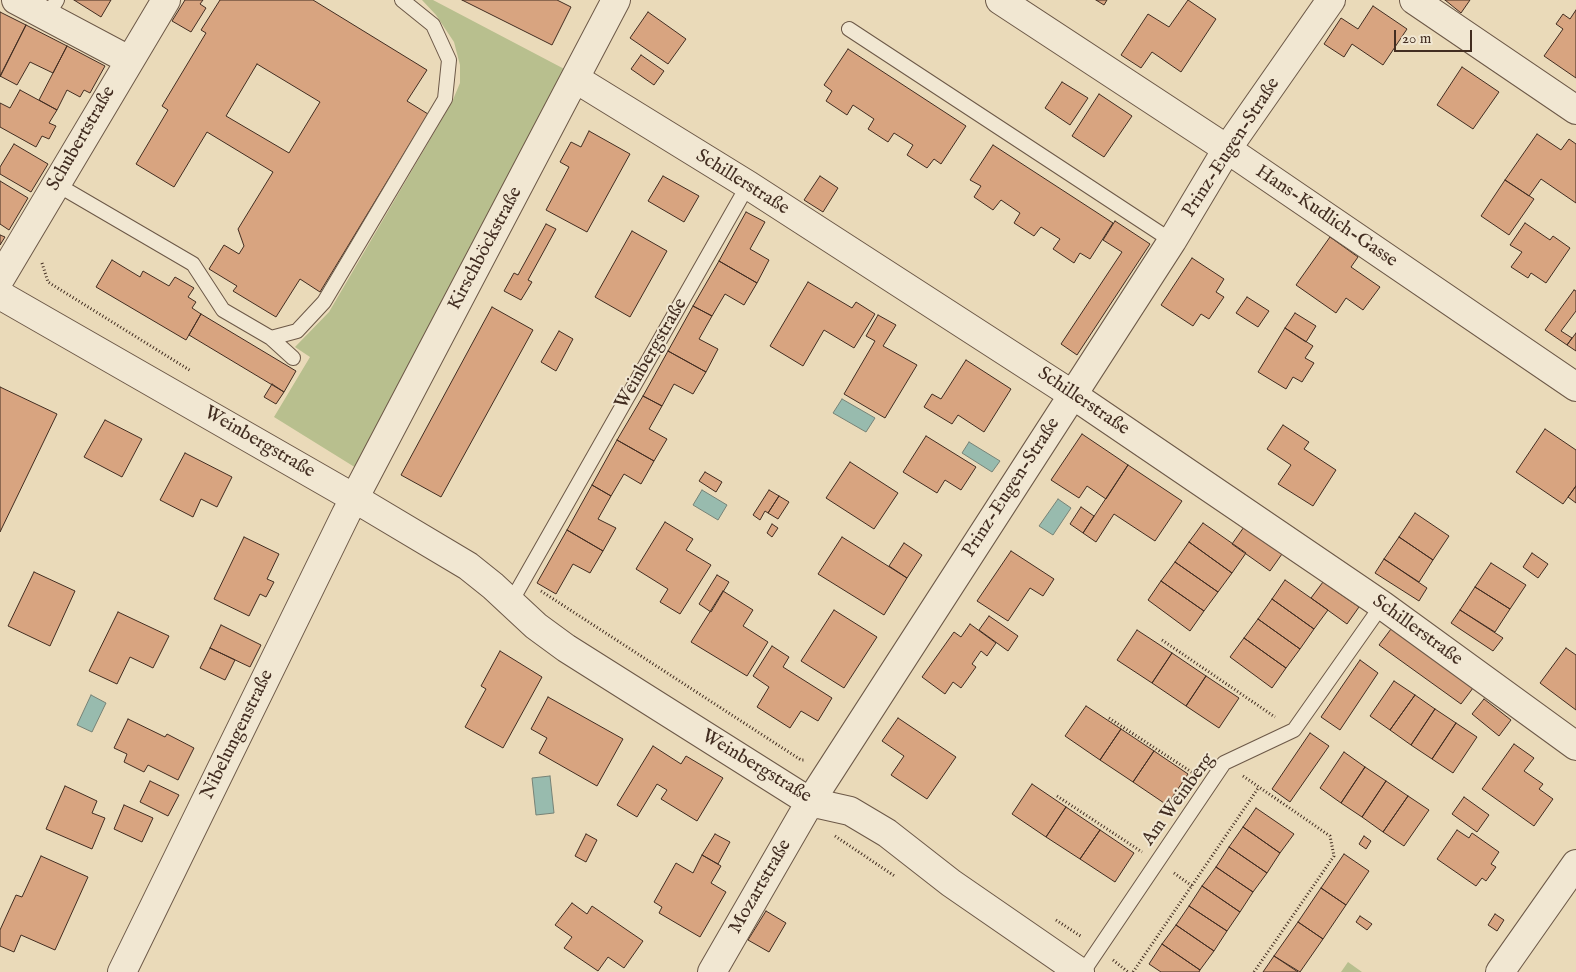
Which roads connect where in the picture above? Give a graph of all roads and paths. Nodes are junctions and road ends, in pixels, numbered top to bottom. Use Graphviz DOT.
graph roads {
  1 [pos="16,0"];
  2 [pos="166,0"];
  3 [pos="402,0"];
  4 [pos="616,0"];
  5 [pos="1000,0"];
  6 [pos="1331,0"];
  7 [pos="1414,0"];
  8 [pos="52,8"];
  9 [pos="849,29"];
  10 [pos="129,60"];
  11 [pos="576,79"];
  12 [pos="1576,110"];
  13 [pos="1227,149"];
  14 [pos="56,184"];
  15 [pos="748,185"];
  16 [pos="1172,241"];
  17 [pos="40,256"];
  18 [pos="0,279"];
  19 [pos="0,295"];
  20 [pos="272,338"];
  21 [pos="293,358"];
  22 [pos="192,372"];
  23 [pos="1576,387"];
  24 [pos="1073,395"];
  25 [pos="354,498"];
  26 [pos="517,591"];
  27 [pos="1382,605"];
  28 [pos="1162,640"];
  29 [pos="1109,718"];
  30 [pos="1294,730"];
  31 [pos="1576,746"];
  32 [pos="809,760"];
  33 [pos="1224,763"];
  34 [pos="1210,785"];
  35 [pos="1259,787"];
  36 [pos="1057,796"];
  37 [pos="810,802"];
  38 [pos="1158,862"];
  39 [pos="1576,864"];
  40 [pos="1192,886"];
  41 [pos="122,972"];
  42 [pos="712,972"];
  43 [pos="1082,972"];
  44 [pos="1133,972"];
  45 [pos="1254,972"];
  46 [pos="1500,972"];
  1 -- 8 [label="street"];
  2 -- 10 [label="street, Schubertstraße"];
  3 -- 20 [label="lane"];
  4 -- 11 [label="street, Kirschböckstraße"];
  5 -- 13 [label="street, Hans-Kudlich-Gasse"];
  6 -- 13 [label="street, Prinz-Eugen-Straße"];
  7 -- 12 [label="street"];
  8 -- 10 [label="street"];
  9 -- 16 [label="lane"];
  10 -- 14 [label="street, Schubertstraße"];
  11 -- 15 [label="street, Schillerstraße"];
  11 -- 25 [label="street, Kirschböckstraße"];
  13 -- 16 [label="street, Prinz-Eugen-Straße"];
  13 -- 23 [label="street, Hans-Kudlich-Gasse"];
  14 -- 18 [label="street, Schubertstraße"];
  14 -- 20 [label="lane"];
  15 -- 24 [label="street, Schillerstraße"];
  15 -- 26 [label="lane, Weinbergstraße"];
  16 -- 24 [label="street, Prinz-Eugen-Straße"];
  17 -- 22 [label="path"];
  19 -- 25 [label="street, Weinbergstraße"];
  20 -- 21 [label="lane"];
  24 -- 27 [label="street, Schillerstraße"];
  24 -- 37 [label="street, Prinz-Eugen-Straße"];
  25 -- 26 [label="street, Weinbergstraße"];
  25 -- 41 [label="street, Nibelungenstraße"];
  26 -- 32 [label="path"];
  26 -- 37 [label="street, Weinbergstraße"];
  27 -- 30 [label="lane, Am Weinberg"];
  27 -- 31 [label="street, Schillerstraße"];
  28 -- 30 [label="path"];
  29 -- 34 [label="path"];
  30 -- 33 [label="lane, Am Weinberg"];
  33 -- 34 [label="lane, Am Weinberg"];
  33 -- 35 [label="path"];
  34 -- 38 [label="lane, Am Weinberg"];
  35 -- 40 [label="path"];
  35 -- 45 [label="path"];
  36 -- 38 [label="path"];
  37 -- 42 [label="street, Mozartstraße"];
  37 -- 43 [label="street, Weinbergstraße"];
  38 -- 40 [label="path"];
  38 -- 43 [label="lane, Am Weinberg"];
  39 -- 46 [label="street"];
  40 -- 44 [label="path"];
}
